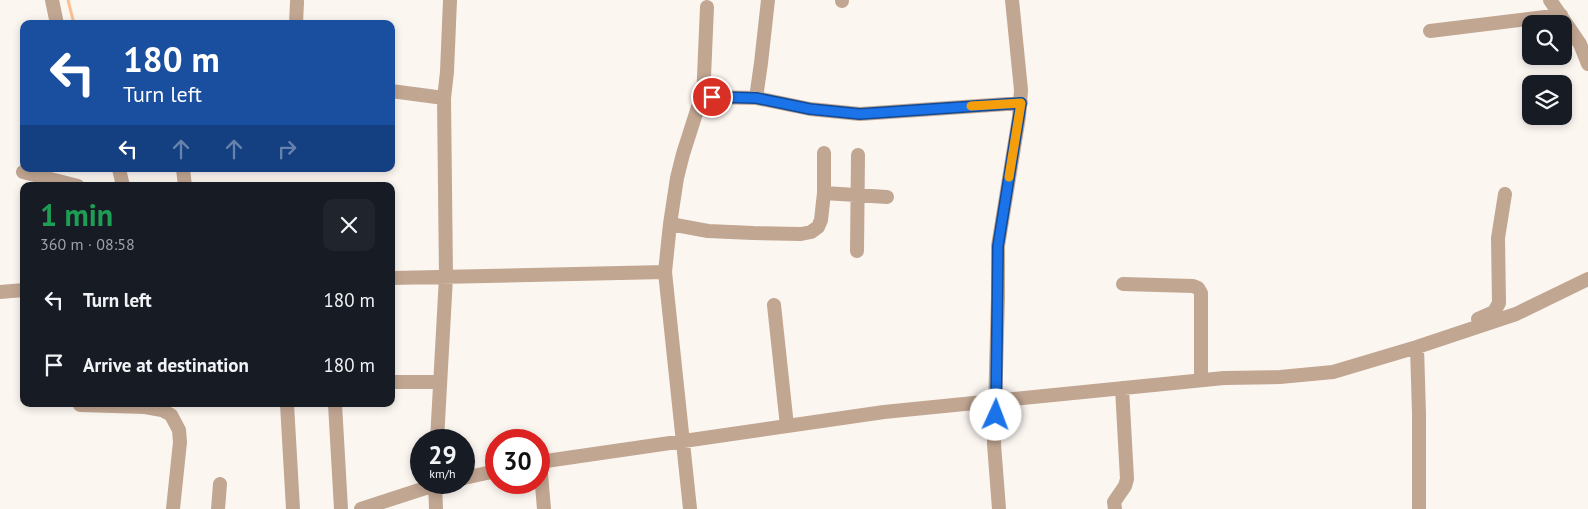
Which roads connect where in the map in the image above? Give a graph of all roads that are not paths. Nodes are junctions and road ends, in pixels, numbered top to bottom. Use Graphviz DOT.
graph roads {
  1 [pos="52,0"];
  2 [pos="450,0"];
  3 [pos="768,0"];
  4 [pos="1012,0"];
  5 [pos="1550,0"];
  6 [pos="297,2"];
  7 [pos="708,7"];
  8 [pos="1561,15"];
  9 [pos="56,20"];
  10 [pos="296,20"];
  11 [pos="1522,20"];
  12 [pos="1430,31"];
  13 [pos="1572,32"];
  14 [pos="1588,64"];
  15 [pos="395,92"];
  16 [pos="444,98"];
  17 [pos="756,98"];
  18 [pos="703,100"];
  19 [pos="1021,103"];
  20 [pos="824,153"];
  21 [pos="858,155"];
  22 [pos="23,172"];
  23 [pos="62,182"];
  24 [pos="824,193"];
  25 [pos="1505,194"];
  26 [pos="858,196"];
  27 [pos="887,197"];
  28 [pos="670,224"];
  29 [pos="857,251"];
  30 [pos="665,272"];
  31 [pos="446,277"];
  32 [pos="395,278"];
  33 [pos="1588,279"];
  34 [pos="1123,284"];
  35 [pos="20,290"];
  36 [pos="0,292"];
  37 [pos="774,305"];
  38 [pos="1457,334"];
  39 [pos="1416,347"];
  40 [pos="1201,380"];
  41 [pos="395,382"];
  42 [pos="440,382"];
  43 [pos="1122,388"];
  44 [pos="996,400"];
  45 [pos="151,407"];
  46 [pos="288,407"];
  47 [pos="335,407"];
  48 [pos="787,426"];
  49 [pos="438,429"];
  50 [pos="684,441"];
  51 [pos="550,461"];
  52 [pos="220,484"];
  53 [pos="410,492"];
  54 [pos="437,494"];
  55 [pos="543,494"];
  56 [pos="173,509"];
  57 [pos="218,509"];
  58 [pos="293,509"];
  59 [pos="341,509"];
  60 [pos="361,509"];
  61 [pos="436,509"];
  62 [pos="544,509"];
  63 [pos="690,509"];
  64 [pos="999,509"];
  65 [pos="1115,509"];
  66 [pos="1419,509"];
  1 -- 9 [label="street"];
  2 -- 16 [label="street"];
  3 -- 17 [label="street"];
  4 -- 19 [label="street"];
  5 -- 8 [label="street"];
  6 -- 10 [label="street"];
  7 -- 18 [label="street"];
  11 -- 12 [label="street"];
  13 -- 14 [label="street"];
  15 -- 16 [label="street"];
  16 -- 31 [label="street"];
  17 -- 18 [label="street"];
  17 -- 19 [label="street"];
  18 -- 28 [label="street"];
  19 -- 44 [label="street"];
  20 -- 24 [label="street"];
  21 -- 26 [label="street"];
  22 -- 23 [label="street"];
  24 -- 26 [label="street"];
  24 -- 28 [label="street"];
  25 -- 38 [label="street"];
  26 -- 27 [label="street"];
  26 -- 29 [label="street"];
  28 -- 30 [label="street"];
  30 -- 31 [label="street"];
  30 -- 50 [label="street"];
  31 -- 32 [label="street"];
  31 -- 42 [label="street"];
  33 -- 38 [label="street"];
  34 -- 40 [label="street"];
  35 -- 36 [label="street"];
  37 -- 48 [label="street"];
  38 -- 39 [label="street"];
  39 -- 40 [label="street"];
  39 -- 66 [label="street"];
  40 -- 43 [label="street"];
  41 -- 42 [label="street"];
  42 -- 49 [label="street"];
  43 -- 44 [label="street"];
  43 -- 65 [label="street"];
  44 -- 48 [label="street"];
  44 -- 64 [label="street"];
  45 -- 56 [label="street"];
  46 -- 58 [label="street"];
  47 -- 59 [label="street"];
  48 -- 50 [label="street"];
  50 -- 51 [label="street"];
  50 -- 63 [label="street"];
  52 -- 57 [label="street"];
  53 -- 60 [label="street"];
  54 -- 61 [label="street"];
  55 -- 62 [label="street"];
}
